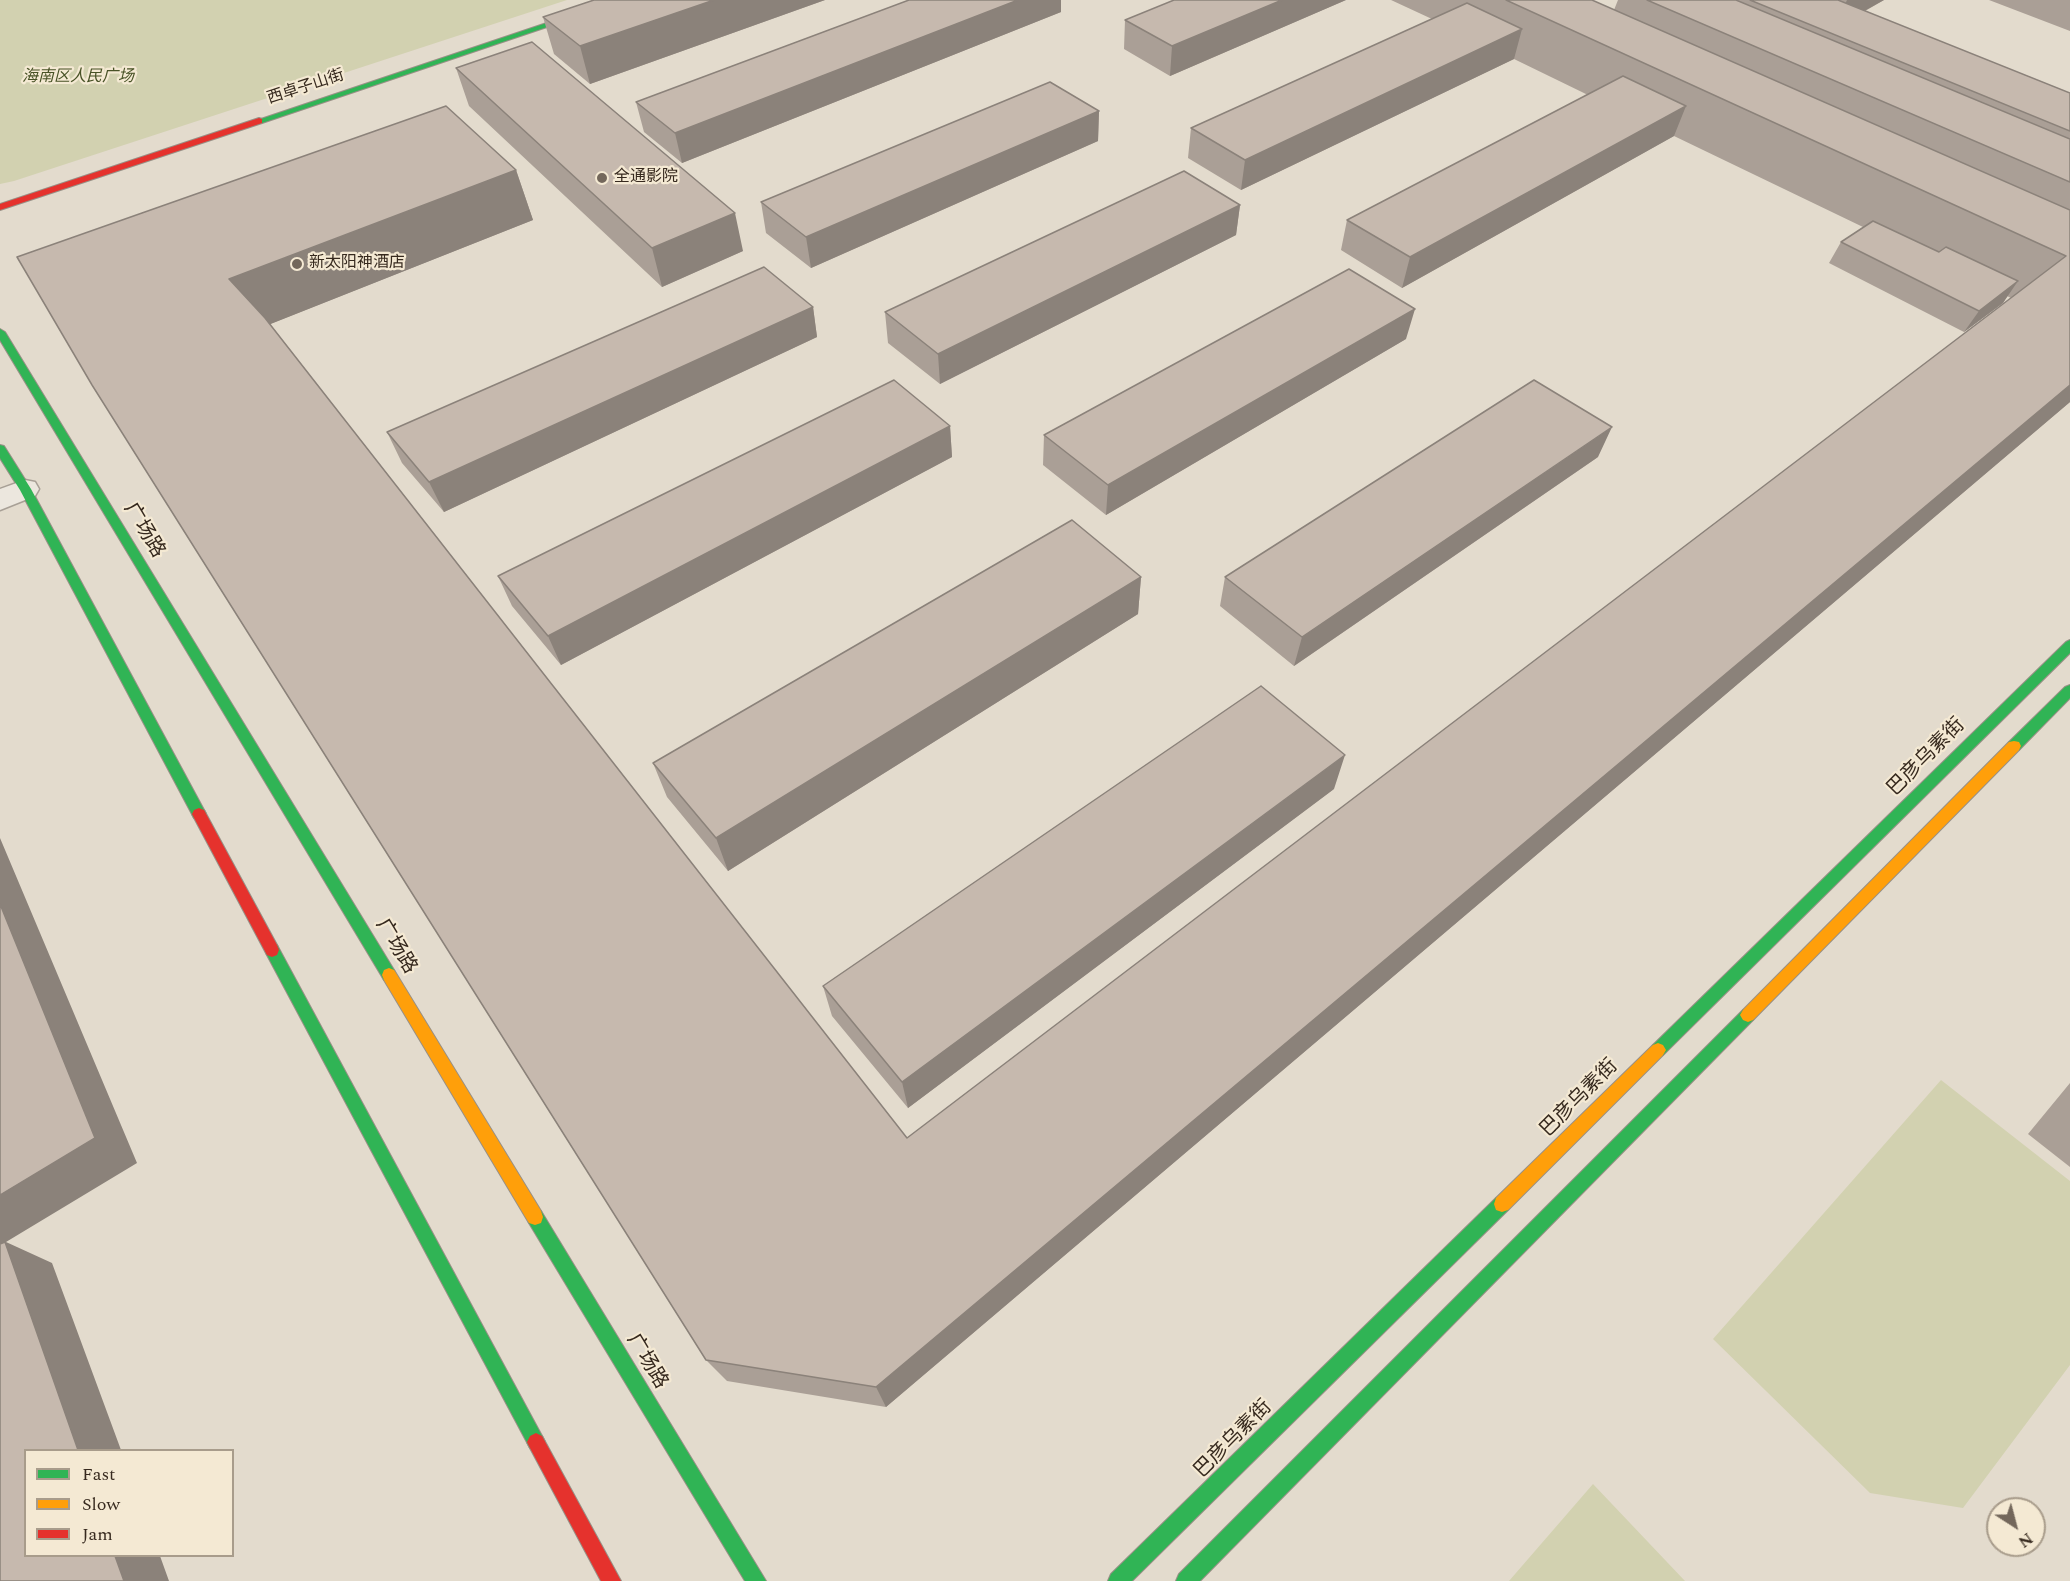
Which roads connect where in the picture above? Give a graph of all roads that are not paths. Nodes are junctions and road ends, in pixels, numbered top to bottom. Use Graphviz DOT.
graph roads {
  1 [pos="623,0"];
  2 [pos="0,207"];
  3 [pos="0,332"];
  4 [pos="0,449"];
  5 [pos="12,494"];
  6 [pos="2070,645"];
  7 [pos="2070,690"];
  8 [pos="612,1581"];
  9 [pos="756,1581"];
  10 [pos="1118,1581"];
  11 [pos="1186,1581"];
  1 -- 2 [label="street, 西卓子山街"];
  3 -- 9 [label="street, 广场路"];
  4 -- 5 [label="street"];
  5 -- 8 [label="street"];
  6 -- 10 [label="street, 巴彦乌素街"];
  7 -- 11 [label="street"];
}
